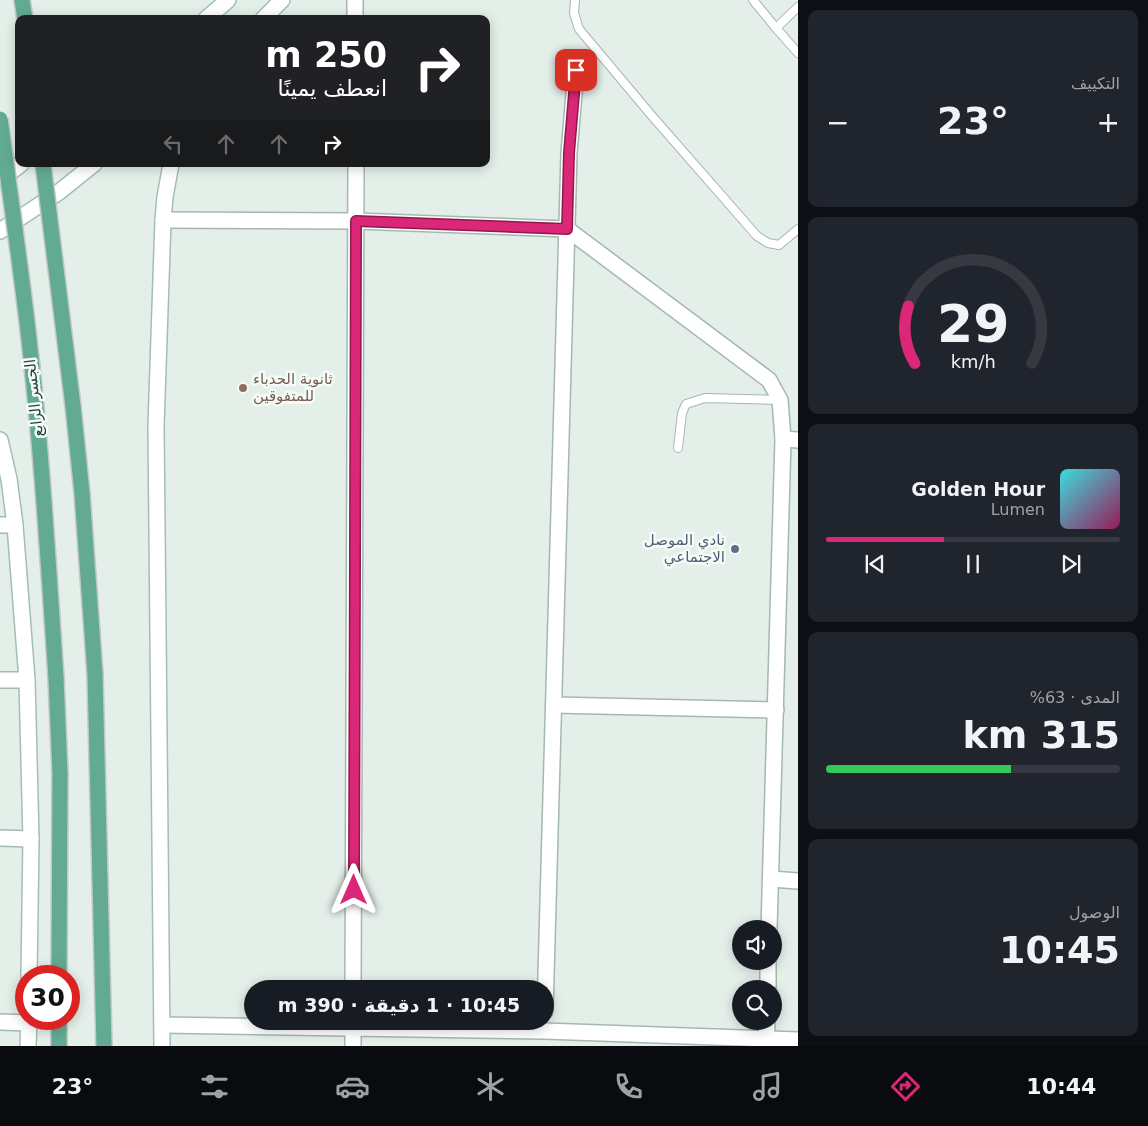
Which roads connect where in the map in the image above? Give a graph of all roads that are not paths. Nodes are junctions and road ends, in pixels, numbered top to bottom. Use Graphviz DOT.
graph roads {
  1 [pos="22,0"];
  2 [pos="228,0"];
  3 [pos="282,0"];
  4 [pos="355,0"];
  5 [pos="575,0"];
  6 [pos="753,0"];
  7 [pos="798,7"];
  8 [pos="24,15"];
  9 [pos="211,15"];
  10 [pos="267,15"];
  11 [pos="355,15"];
  12 [pos="776,28"];
  13 [pos="798,54"];
  14 [pos="576,70"];
  15 [pos="0,119"];
  16 [pos="17,167"];
  17 [pos="43,167"];
  18 [pos="90,167"];
  19 [pos="170,167"];
  20 [pos="356,167"];
  21 [pos="0,180"];
  22 [pos="164,220"];
  23 [pos="356,221"];
  24 [pos="567,229"];
  25 [pos="798,229"];
  26 [pos="0,231"];
  27 [pos="780,400"];
  28 [pos="790,439"];
  29 [pos="0,440"];
  30 [pos="678,448"];
  31 [pos="7,525"];
  32 [pos="0,680"];
  33 [pos="27,680"];
  34 [pos="554,705"];
  35 [pos="776,710"];
  36 [pos="0,838"];
  37 [pos="31,839"];
  38 [pos="771,880"];
  39 [pos="798,880"];
  40 [pos="769,920"];
  41 [pos="29,965"];
  42 [pos="60,965"];
  43 [pos="353,980"];
  44 [pos="546,980"];
  45 [pos="15,1021"];
  46 [pos="0,1022"];
  47 [pos="162,1025"];
  48 [pos="244,1025"];
  49 [pos="29,1030"];
  50 [pos="59,1030"];
  51 [pos="353,1030"];
  52 [pos="481,1030"];
  53 [pos="545,1033"];
  54 [pos="798,1040"];
  55 [pos="766,1042"];
  56 [pos="28,1046"];
  57 [pos="59,1046"];
  58 [pos="104,1046"];
  59 [pos="162,1046"];
  60 [pos="353,1046"];
  1 -- 8 [label="main road"];
  2 -- 9 [label="street"];
  3 -- 10 [label="street"];
  4 -- 11 [label="street"];
  5 -- 25 [label="lane"];
  6 -- 12 [label="lane"];
  7 -- 12 [label="lane"];
  12 -- 13 [label="lane"];
  14 -- 24 [label="street"];
  15 -- 42 [label="main road, الجسر الرابع, bridge"];
  16 -- 21 [label="street"];
  17 -- 58 [label="main road, bridge"];
  18 -- 26 [label="street"];
  19 -- 22 [label="street"];
  20 -- 23 [label="street"];
  22 -- 23 [label="street"];
  22 -- 47 [label="street"];
  23 -- 24 [label="street"];
  23 -- 43 [label="street"];
  24 -- 27 [label="street"];
  24 -- 34 [label="street"];
  27 -- 28 [label="street"];
  27 -- 30 [label="lane"];
  28 -- 35 [label="street"];
  29 -- 31 [label="street"];
  31 -- 33 [label="street"];
  32 -- 33 [label="street"];
  33 -- 37 [label="street"];
  34 -- 35 [label="street"];
  34 -- 44 [label="street"];
  35 -- 38 [label="street"];
  36 -- 37 [label="street"];
  37 -- 41 [label="street"];
  38 -- 39 [label="street"];
  38 -- 40 [label="street"];
  45 -- 46 [label="street"];
  47 -- 48 [label="street"];
  47 -- 59 [label="street"];
  49 -- 56 [label="street"];
  50 -- 57 [label="main road"];
  51 -- 60 [label="street"];
  52 -- 53 [label="street"];
  53 -- 55 [label="street"];
  54 -- 55 [label="street"];
}
